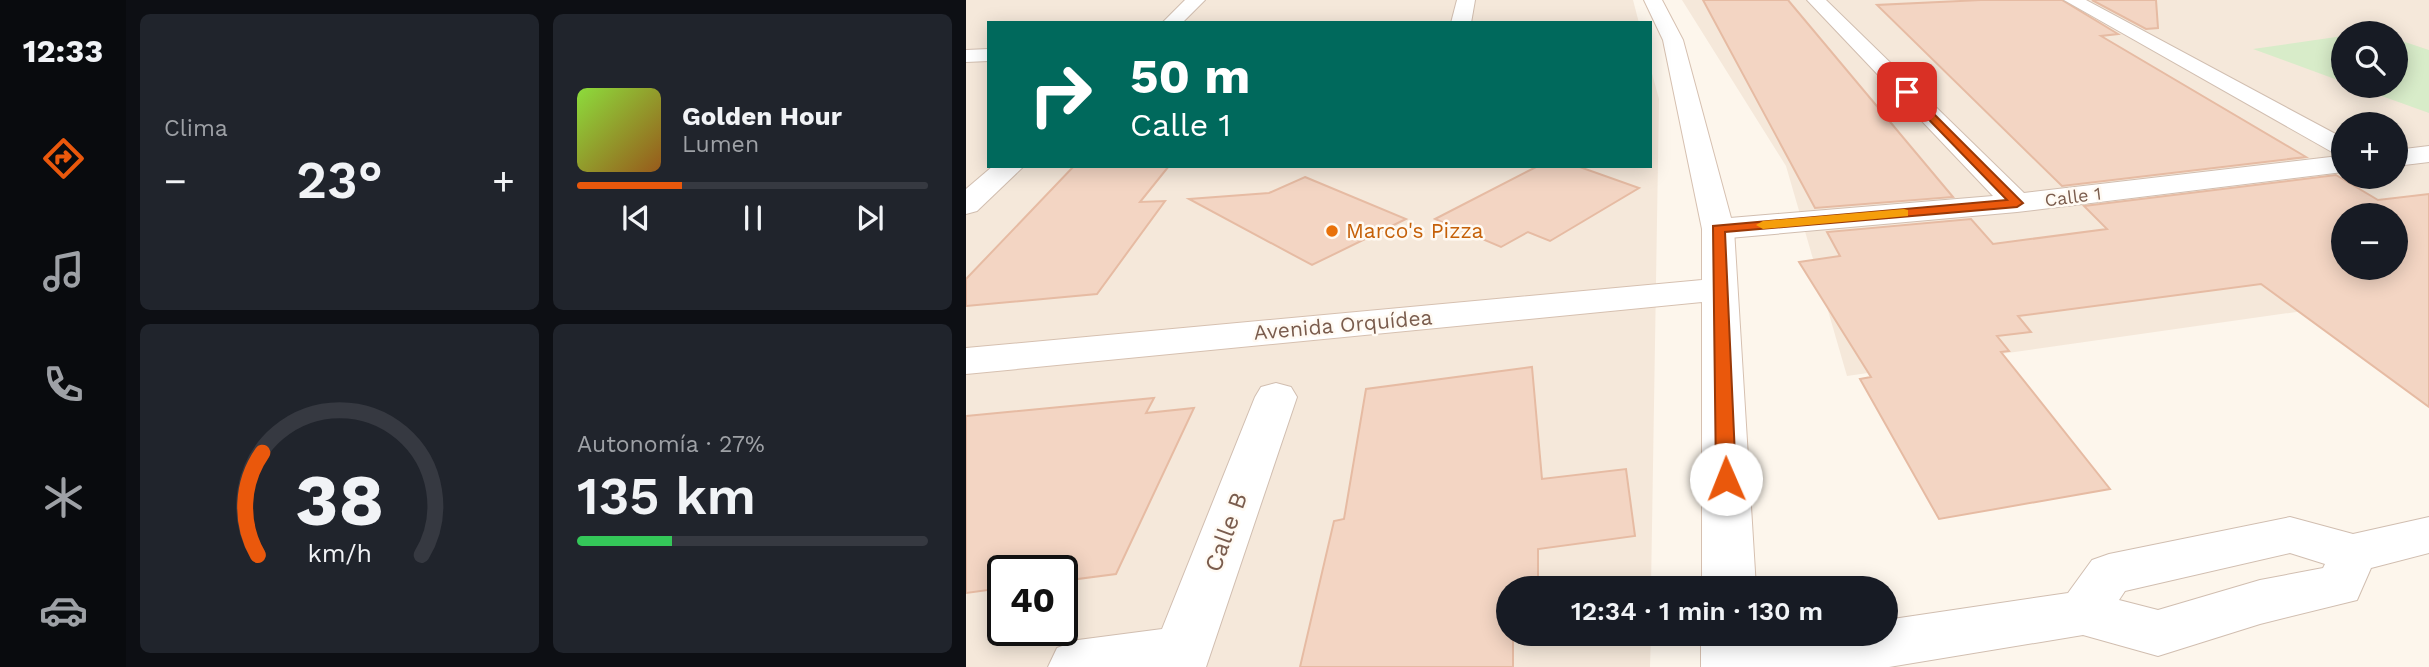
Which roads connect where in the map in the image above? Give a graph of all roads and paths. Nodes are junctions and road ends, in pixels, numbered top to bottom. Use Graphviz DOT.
graph roads {
  1 [pos="1196,0"];
  2 [pos="1466,0"];
  3 [pos="1653,0"];
  4 [pos="1815,0"];
  5 [pos="2073,0"];
  6 [pos="1173,21"];
  7 [pos="1461,21"];
  8 [pos="987,55"];
  9 [pos="966,56"];
  10 [pos="2331,142"];
  11 [pos="2429,153"];
  12 [pos="2408,156"];
  13 [pos="2331,165"];
  14 [pos="1008,168"];
  15 [pos="2017,203"];
  16 [pos="966,205"];
  17 [pos="1718,229"];
  18 [pos="1721,289"];
  19 [pos="966,361"];
  20 [pos="1276,397"];
  21 [pos="2429,534"];
  22 [pos="2353,553"];
  23 [pos="1729,576"];
  24 [pos="2083,613"];
  25 [pos="1730,646"];
  26 [pos="1178,660"];
  27 [pos="1078,667"];
  28 [pos="1731,667"];
  29 [pos="1737,667"];
  1 -- 6 [label="street"];
  2 -- 7 [label="street"];
  3 -- 17 [label="street"];
  4 -- 15 [label="street"];
  5 -- 10 [label="street"];
  8 -- 9 [label="street"];
  11 -- 12 [label="street"];
  13 -- 15 [label="street, Calle 1"];
  14 -- 16 [label="street"];
  15 -- 17 [label="street, Calle 1"];
  17 -- 18 [label="street"];
  18 -- 19 [label="street, Avenida Orquídea"];
  18 -- 23 [label="street"];
  20 -- 26 [label="street, Calle B"];
  21 -- 22 [label="lane"];
  22 -- 24 [label="lane"];
  22 -- 24 [label="lane"];
  24 -- 29 [label="lane"];
  25 -- 28 [label="street"];
  26 -- 27 [label="street"];
}
